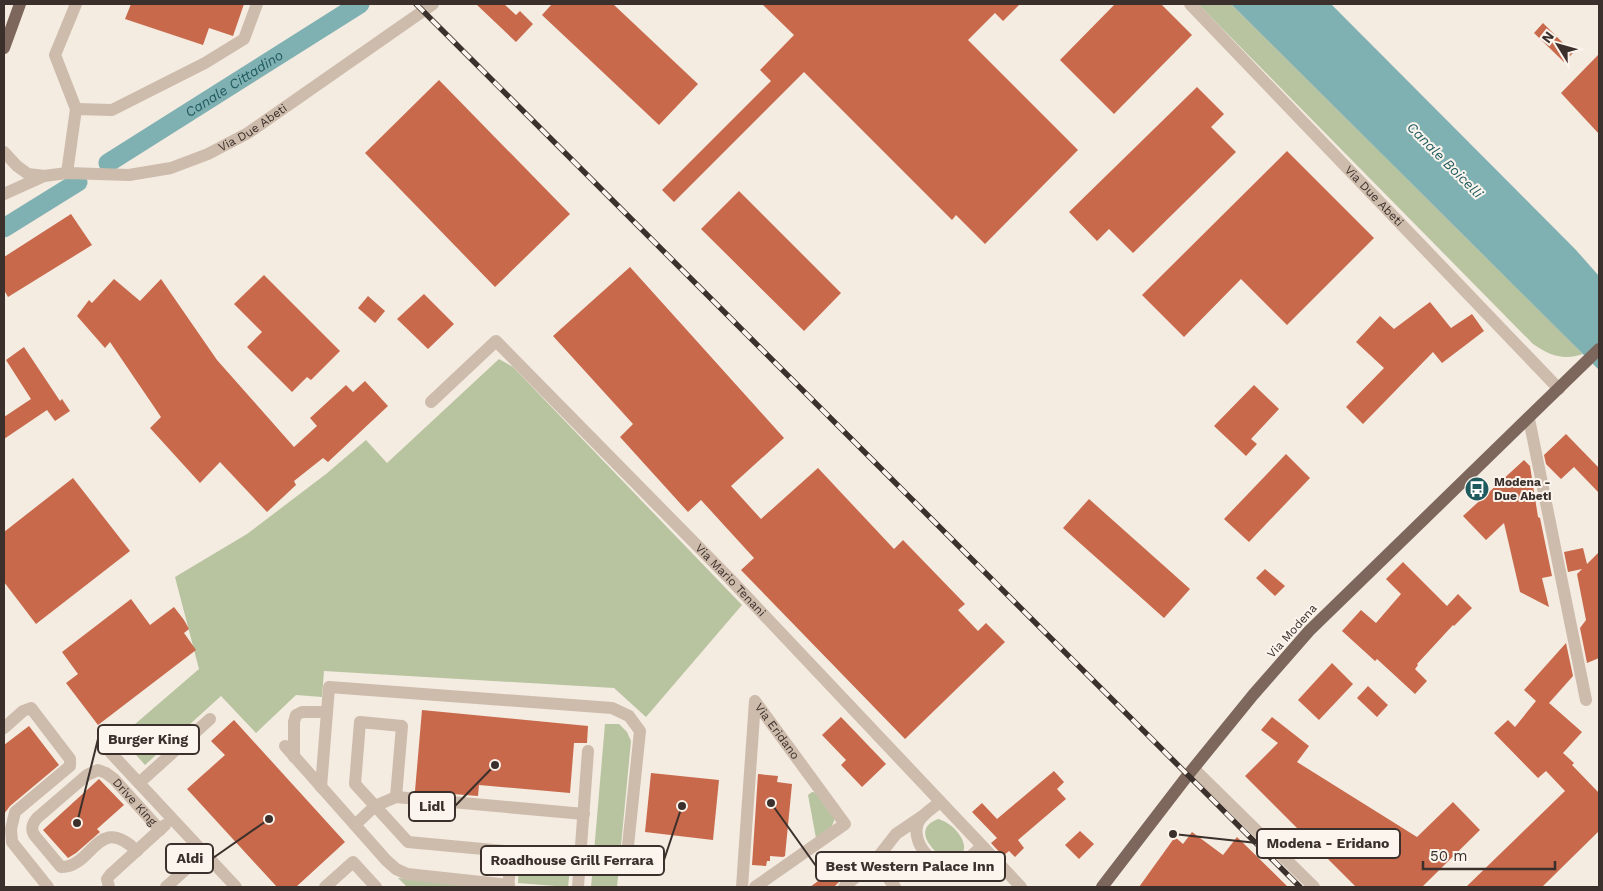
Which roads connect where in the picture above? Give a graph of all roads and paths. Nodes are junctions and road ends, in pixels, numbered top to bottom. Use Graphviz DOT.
graph roads {
  1 [pos="20,4"];
  2 [pos="76,4"];
  3 [pos="257,4"];
  4 [pos="433,4"];
  5 [pos="1190,4"];
  6 [pos="4,48"];
  7 [pos="76,109"];
  8 [pos="4,152"];
  9 [pos="67,173"];
  10 [pos="44,176"];
  11 [pos="4,194"];
  12 [pos="1599,349"];
  13 [pos="1559,389"];
  14 [pos="431,402"];
  15 [pos="1529,419"];
  16 [pos="1586,700"];
  17 [pos="327,712"];
  18 [pos="210,719"];
  19 [pos="4,728"];
  20 [pos="285,746"];
  21 [pos="588,751"];
  22 [pos="110,752"];
  23 [pos="294,757"];
  24 [pos="1194,769"];
  25 [pos="139,783"];
  26 [pos="321,787"];
  27 [pos="396,797"];
  28 [pos="940,802"];
  29 [pos="376,806"];
  30 [pos="584,814"];
  31 [pos="924,815"];
  32 [pos="172,819"];
  33 [pos="355,825"];
  34 [pos="160,830"];
  35 [pos="982,846"];
  36 [pos="137,851"];
  37 [pos="512,851"];
  38 [pos="204,853"];
  39 [pos="580,858"];
  40 [pos="875,861"];
  41 [pos="626,865"];
  42 [pos="170,886"];
  43 [pos="508,886"];
  44 [pos="48,887"];
  45 [pos="109,887"];
  46 [pos="236,887"];
  47 [pos="325,887"];
  48 [pos="376,887"];
  49 [pos="578,887"];
  50 [pos="742,887"];
  51 [pos="755,887"];
  52 [pos="844,887"];
  53 [pos="895,887"];
  54 [pos="1021,887"];
  55 [pos="1102,887"];
  56 [pos="1314,887"];
  1 -- 6 [label="main road"];
  2 -- 7 [label="street"];
  3 -- 7 [label="street"];
  4 -- 9 [label="street, Via Due Abeti"];
  5 -- 13 [label="street, Via Due Abeti"];
  7 -- 9 [label="street"];
  8 -- 10 [label="street, Via Due Abeti"];
  9 -- 10 [label="street, Via Due Abeti"];
  10 -- 11 [label="street, Via Due Abeti"];
  12 -- 13 [label="main road, Via Modena"];
  13 -- 15 [label="main road, Via Modena"];
  14 -- 28 [label="street, Via Mario Tenani"];
  15 -- 16 [label="street"];
  15 -- 24 [label="main road, Via Modena"];
  17 -- 23 [label="street"];
  17 -- 26 [label="street"];
  17 -- 41 [label="street"];
  18 -- 25 [label="street"];
  19 -- 44 [label="street"];
  20 -- 23 [label="street"];
  21 -- 30 [label="street"];
  22 -- 25 [label="street"];
  23 -- 26 [label="street"];
  24 -- 55 [label="main road, Via Modena"];
  24 -- 56 [label="street"];
  25 -- 32 [label="street"];
  26 -- 33 [label="street"];
  27 -- 29 [label="street"];
  27 -- 29 [label="street"];
  27 -- 30 [label="street"];
  28 -- 31 [label="street"];
  28 -- 35 [label="street, Via Mario Tenani"];
  29 -- 33 [label="street"];
  29 -- 37 [label="street"];
  30 -- 39 [label="street"];
  31 -- 35 [label="street"];
  31 -- 40 [label="street"];
  32 -- 34 [label="street"];
  32 -- 38 [label="street"];
  33 -- 43 [label="street"];
  34 -- 36 [label="street"];
  34 -- 36 [label="street, Drive King"];
  35 -- 54 [label="street, Via Mario Tenani"];
  36 -- 45 [label="street"];
  37 -- 39 [label="street"];
  37 -- 43 [label="street"];
  38 -- 42 [label="street"];
  38 -- 46 [label="street"];
  39 -- 49 [label="street"];
  40 -- 52 [label="street"];
  40 -- 53 [label="street"];
  47 -- 48 [label="street"];
  50 -- 51 [label="street, Via Eridano"];
}
